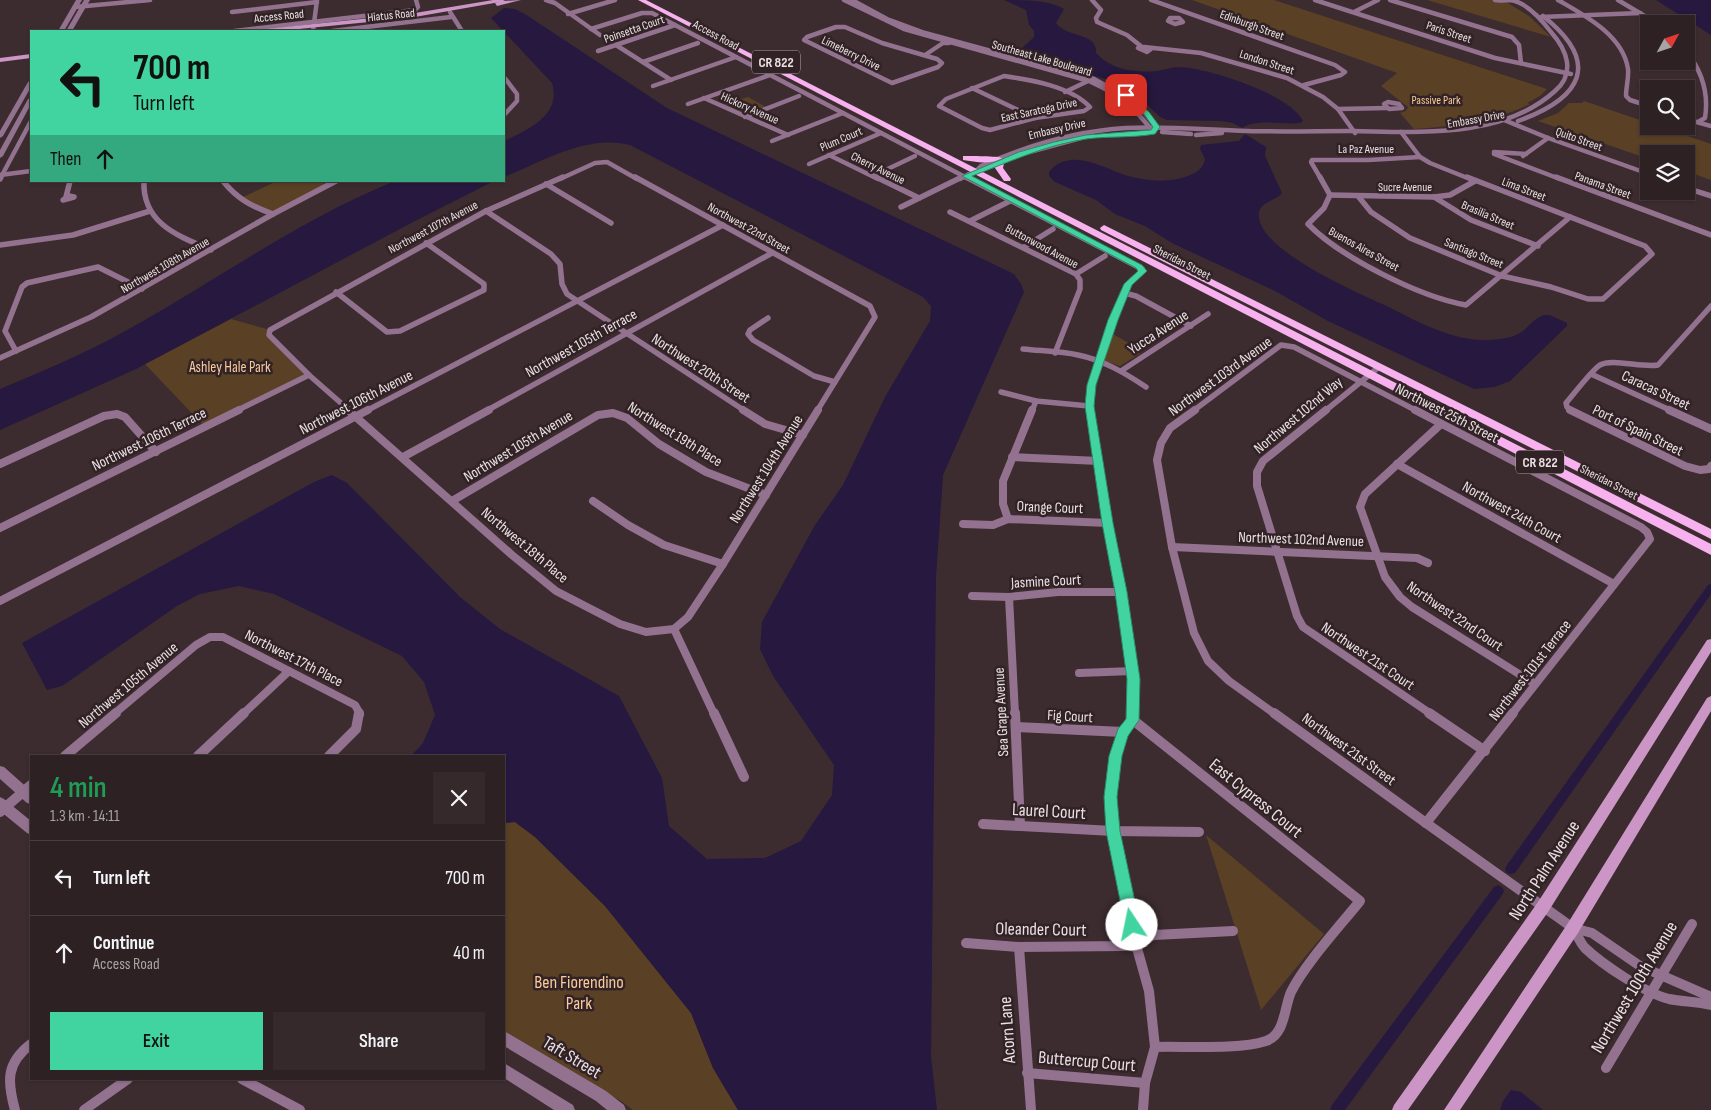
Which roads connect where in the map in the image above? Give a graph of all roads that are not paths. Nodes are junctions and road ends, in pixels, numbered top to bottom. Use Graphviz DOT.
graph roads {
  1 [pos="79,0"];
  2 [pos="87,0"];
  3 [pos="150,0"];
  4 [pos="416,0"];
  5 [pos="502,0"];
  6 [pos="518,0"];
  7 [pos="546,0"];
  8 [pos="615,0"];
  9 [pos="641,0"];
  10 [pos="654,0"];
  11 [pos="844,0"];
  12 [pos="852,0"];
  13 [pos="1092,0"];
  14 [pos="1151,0"];
  15 [pos="1315,0"];
  16 [pos="1378,0"];
  17 [pos="1390,0"];
  18 [pos="1495,0"];
  19 [pos="1509,0"];
  20 [pos="1516,0"];
  21 [pos="1558,0"];
  22 [pos="1618,0"];
  23 [pos="317,1"];
  24 [pos="555,2"];
  25 [pos="84,6"];
  26 [pos="75,7"];
  27 [pos="232,12"];
  28 [pos="1354,12"];
  29 [pos="450,13"];
  30 [pos="1640,13"];
  31 [pos="568,14"];
  32 [pos="1191,14"];
  33 [pos="1584,15"];
  34 [pos="1643,15"];
  35 [pos="1537,17"];
  36 [pos="1543,17"];
  37 [pos="1181,19"];
  38 [pos="76,20"];
  39 [pos="66,21"];
  40 [pos="689,21"];
  41 [pos="675,25"];
  42 [pos="314,27"];
  43 [pos="591,29"];
  44 [pos="62,30"];
  45 [pos="70,30"];
  46 [pos="254,30"];
  47 [pos="278,30"];
  48 [pos="300,30"];
  49 [pos="339,30"];
  50 [pos="461,30"];
  51 [pos="600,34"];
  52 [pos="951,41"];
  53 [pos="698,43"];
  54 [pos="616,45"];
  55 [pos="598,51"];
  56 [pos="925,55"];
  57 [pos="736,57"];
  58 [pos="931,57"];
  59 [pos="30,58"];
  60 [pos="0,61"];
  61 [pos="1695,61"];
  62 [pos="643,62"];
  63 [pos="1521,64"];
  64 [pos="1568,73"];
  65 [pos="770,75"];
  66 [pos="1578,75"];
  67 [pos="505,77"];
  68 [pos="671,80"];
  69 [pos="1092,80"];
  70 [pos="1304,85"];
  71 [pos="653,86"];
  72 [pos="823,86"];
  73 [pos="972,88"];
  74 [pos="29,90"];
  75 [pos="814,90"];
  76 [pos="1066,92"];
  77 [pos="799,96"];
  78 [pos="704,98"];
  79 [pos="30,101"];
  80 [pos="1640,103"];
  81 [pos="688,104"];
  82 [pos="1387,108"];
  83 [pos="1338,109"];
  84 [pos="843,113"];
  85 [pos="23,114"];
  86 [pos="505,114"];
  87 [pos="12,115"];
  88 [pos="745,117"];
  89 [pos="1035,118"];
  90 [pos="1504,120"];
  91 [pos="1695,121"];
  92 [pos="1698,122"];
  93 [pos="30,123"];
  94 [pos="1510,123"];
  95 [pos="1711,126"];
  96 [pos="1148,128"];
  97 [pos="1154,130"];
  98 [pos="1239,131"];
  99 [pos="881,132"];
  100 [pos="1355,133"];
  101 [pos="1402,134"];
  102 [pos="0,136"];
  103 [pos="788,136"];
  104 [pos="1548,138"];
  105 [pos="772,142"];
  106 [pos="1526,154"];
  107 [pos="829,155"];
  108 [pos="0,156"];
  109 [pos="915,156"];
  110 [pos="1420,157"];
  111 [pos="966,158"];
  112 [pos="999,160"];
  113 [pos="607,162"];
  114 [pos="1516,163"];
  115 [pos="809,164"];
  116 [pos="981,169"];
  117 [pos="30,171"];
  118 [pos="1640,171"];
  119 [pos="1,176"];
  120 [pos="873,176"];
  121 [pos="966,176"];
  122 [pos="1007,179"];
  123 [pos="1475,181"];
  124 [pos="70,182"];
  125 [pos="144,182"];
  126 [pos="224,182"];
  127 [pos="322,182"];
  128 [pos="334,182"];
  129 [pos="546,184"];
  130 [pos="326,185"];
  131 [pos="1695,191"];
  132 [pos="1330,195"];
  133 [pos="66,196"];
  134 [pos="1358,196"];
  135 [pos="1711,196"];
  136 [pos="1434,197"];
  137 [pos="919,198"];
  138 [pos="1012,200"];
  139 [pos="901,207"];
  140 [pos="150,211"];
  141 [pos="486,211"];
  142 [pos="950,212"];
  143 [pos="273,214"];
  144 [pos="1570,217"];
  145 [pos="1070,220"];
  146 [pos="970,221"];
  147 [pos="611,223"];
  148 [pos="723,225"];
  149 [pos="1061,226"];
  150 [pos="1053,229"];
  151 [pos="1711,235"];
  152 [pos="426,243"];
  153 [pos="0,245"];
  154 [pos="1024,246"];
  155 [pos="1538,246"];
  156 [pos="211,250"];
  157 [pos="772,252"];
  158 [pos="1105,256"];
  159 [pos="1076,274"];
  160 [pos="1502,276"];
  161 [pos="142,289"];
  162 [pos="336,292"];
  163 [pos="1124,293"];
  164 [pos="1596,299"];
  165 [pos="578,301"];
  166 [pos="1711,306"];
  167 [pos="1208,314"];
  168 [pos="768,318"];
  169 [pos="875,318"];
  170 [pos="277,325"];
  171 [pos="1190,326"];
  172 [pos="625,333"];
  173 [pos="1288,345"];
  174 [pos="1024,349"];
  175 [pos="16,351"];
  176 [pos="1055,353"];
  177 [pos="0,358"];
  178 [pos="1099,362"];
  179 [pos="1122,371"];
  180 [pos="1370,374"];
  181 [pos="1591,374"];
  182 [pos="309,375"];
  183 [pos="836,382"];
  184 [pos="1146,387"];
  185 [pos="1001,392"];
  186 [pos="1036,402"];
  187 [pos="1090,406"];
  188 [pos="598,415"];
  189 [pos="356,416"];
  190 [pos="1441,424"];
  191 [pos="1711,429"];
  192 [pos="803,435"];
  193 [pos="156,452"];
  194 [pos="402,456"];
  195 [pos="1012,457"];
  196 [pos="1099,461"];
  197 [pos="0,464"];
  198 [pos="1397,464"];
  199 [pos="1711,466"];
  200 [pos="766,495"];
  201 [pos="452,501"];
  202 [pos="593,501"];
  203 [pos="1008,519"];
  204 [pos="1108,523"];
  205 [pos="964,524"];
  206 [pos="0,528"];
  207 [pos="1647,532"];
  208 [pos="1711,534"];
  209 [pos="1172,547"];
  210 [pos="1711,550"];
  211 [pos="1277,553"];
  212 [pos="1378,556"];
  213 [pos="1428,563"];
  214 [pos="723,564"];
  215 [pos="1614,584"];
  216 [pos="1121,592"];
  217 [pos="972,596"];
  218 [pos="1009,597"];
  219 [pos="0,601"];
  220 [pos="674,629"];
  221 [pos="210,637"];
  222 [pos="1711,643"];
  223 [pos="289,670"];
  224 [pos="1133,672"];
  225 [pos="1079,673"];
  226 [pos="1535,684"];
  227 [pos="1711,700"];
  228 [pos="1133,720"];
  229 [pos="1016,727"];
  230 [pos="1123,732"];
  231 [pos="1484,751"];
  232 [pos="66,755"];
  233 [pos="199,755"];
  234 [pos="330,755"];
  235 [pos="0,771"];
  236 [pos="744,777"];
  237 [pos="28,792"];
  238 [pos="2,808"];
  239 [pos="983,824"];
  240 [pos="1426,824"];
  241 [pos="1020,826"];
  242 [pos="30,828"];
  243 [pos="1113,831"];
  244 [pos="1199,832"];
  245 [pos="1543,907"];
  246 [pos="1692,924"];
  247 [pos="1573,928"];
  248 [pos="1233,930"];
  249 [pos="1135,941"];
  250 [pos="966,943"];
  251 [pos="1019,947"];
  252 [pos="1635,963"];
  253 [pos="1660,976"];
  254 [pos="1626,978"];
  255 [pos="1650,993"];
  256 [pos="1711,997"];
  257 [pos="1711,1005"];
  258 [pos="505,1039"];
  259 [pos="30,1045"];
  260 [pos="1154,1047"];
  261 [pos="1606,1068"];
  262 [pos="505,1071"];
  263 [pos="1027,1073"];
  264 [pos="127,1080"];
  265 [pos="244,1080"];
  266 [pos="1145,1083"];
  267 [pos="15,1110"];
  268 [pos="84,1110"];
  269 [pos="300,1110"];
  270 [pos="568,1110"];
  271 [pos="619,1110"];
  272 [pos="1031,1110"];
  273 [pos="1143,1110"];
  274 [pos="1399,1110"];
  275 [pos="1451,1110"];
  1 -- 26 [label="street"];
  2 -- 25 [label="street"];
  3 -- 25 [label="street"];
  4 -- 42 [label="street, Access Road"];
  5 -- 29 [label="main road"];
  6 -- 29 [label="main road"];
  7 -- 24 [label="street"];
  8 -- 31 [label="street"];
  9 -- 40 [label="main road, Sheridan Street / CR 822"];
  10 -- 40 [label="main road, Sheridan Street / CR 822"];
  11 -- 52 [label="street, Southeast Lake Boulevard"];
  12 -- 52 [label="street, Southeast Lake Boulevard"];
  13 -- 70 [label="street, London Street"];
  14 -- 32 [label="street, Edinburgh Street"];
  15 -- 28 [label="street, Paris Street"];
  16 -- 28 [label="street"];
  17 -- 63 [label="street"];
  18 -- 19 [label="street"];
  19 -- 35 [label="street"];
  20 -- 36 [label="street"];
  21 -- 33 [label="street"];
  22 -- 30 [label="street"];
  23 -- 27 [label="street"];
  23 -- 42 [label="street"];
  24 -- 31 [label="street"];
  25 -- 26 [label="street"];
  25 -- 38 [label="street"];
  26 -- 39 [label="street"];
  28 -- 63 [label="street, Paris Street"];
  29 -- 42 [label="main road"];
  29 -- 49 [label="street, Hiatus Road"];
  29 -- 50 [label="street"];
  30 -- 33 [label="street"];
  30 -- 34 [label="street"];
  31 -- 43 [label="street"];
  32 -- 37 [label="street"];
  32 -- 70 [label="street, Edinburgh Street"];
  33 -- 36 [label="street"];
  33 -- 80 [label="street"];
  35 -- 36 [label="street"];
  35 -- 64 [label="street"];
  36 -- 66 [label="street"];
  38 -- 39 [label="street"];
  38 -- 45 [label="street"];
  39 -- 44 [label="street"];
  40 -- 72 [label="main road, Sheridan Street / CR 822"];
  40 -- 75 [label="main road, Sheridan Street / CR 822"];
  41 -- 43 [label="street, Access Road"];
  41 -- 54 [label="street, Poinsetta Court"];
  41 -- 57 [label="street, Access Road"];
  42 -- 46 [label="street, Access Road"];
  42 -- 47 [label="main road"];
  42 -- 48 [label="main road"];
  43 -- 51 [label="street"];
  52 -- 56 [label="street"];
  52 -- 58 [label="street"];
  52 -- 69 [label="street, Southeast Lake Boulevard"];
  53 -- 62 [label="street"];
  54 -- 55 [label="street, Poinsetta Court"];
  54 -- 62 [label="street"];
  56 -- 58 [label="street"];
  56 -- 58 [label="street, Limeberry Drive"];
  57 -- 65 [label="street, Access Road"];
  57 -- 68 [label="street"];
  59 -- 60 [label="main road"];
  61 -- 92 [label="street"];
  62 -- 68 [label="street"];
  63 -- 64 [label="street, Paris Street"];
  64 -- 66 [label="street, Paris Street"];
  64 -- 90 [label="street, Embassy Drive"];
  65 -- 78 [label="street"];
  65 -- 84 [label="street, Access Road"];
  66 -- 94 [label="street, Embassy Drive"];
  67 -- 86 [label="street"];
  68 -- 71 [label="street"];
  69 -- 76 [label="street"];
  69 -- 96 [label="street, Southeast Lake Boulevard"];
  69 -- 97 [label="street, Southeast Lake Boulevard"];
  70 -- 83 [label="street, London Street"];
  72 -- 75 [label="main road"];
  72 -- 111 [label="main road, Sheridan Street / CR 822"];
  73 -- 76 [label="street"];
  73 -- 89 [label="street"];
  73 -- 89 [label="street, East Saratoga Drive"];
  74 -- 87 [label="street"];
  75 -- 116 [label="main road, Sheridan Street / CR 822"];
  76 -- 89 [label="street, East Saratoga Drive"];
  77 -- 88 [label="street"];
  78 -- 81 [label="street"];
  78 -- 88 [label="street, Hickory Avenue"];
  79 -- 85 [label="street"];
  82 -- 83 [label="street"];
  83 -- 100 [label="street, London Street"];
  84 -- 99 [label="street, Access Road"];
  84 -- 103 [label="street"];
  85 -- 87 [label="street"];
  85 -- 108 [label="street"];
  87 -- 102 [label="street"];
  88 -- 103 [label="street, Hickory Avenue"];
  90 -- 94 [label="street, Quito Street"];
  90 -- 101 [label="street, Embassy Drive"];
  91 -- 92 [label="street"];
  92 -- 95 [label="street"];
  93 -- 119 [label="street"];
  94 -- 101 [label="street, Embassy Drive"];
  94 -- 104 [label="street, Quito Street"];
  96 -- 97 [label="street, Embassy Drive"];
  96 -- 112 [label="street, Embassy Drive"];
  97 -- 98 [label="street, Embassy Drive"];
  97 -- 98 [label="street, Embassy Drive"];
  97 -- 112 [label="street, Embassy Drive"];
  98 -- 100 [label="street, Embassy Drive"];
  99 -- 107 [label="street, Plum Court"];
  99 -- 121 [label="street, Access Road"];
  100 -- 101 [label="street, Embassy Drive"];
  101 -- 110 [label="street, Lima Street"];
  103 -- 105 [label="street"];
  104 -- 106 [label="street"];
  104 -- 118 [label="street, Quito Street"];
  106 -- 114 [label="street"];
  106 -- 114 [label="street, Panama Street"];
  107 -- 115 [label="street, Plum Court"];
  107 -- 120 [label="street, Cherry Avenue"];
  109 -- 120 [label="street"];
  110 -- 123 [label="street, Lima Street"];
  110 -- 132 [label="street, La Paz Avenue"];
  111 -- 112 [label="main road"];
  111 -- 116 [label="main road, Sheridan Street / CR 822"];
  112 -- 116 [label="street, Embassy Drive"];
  112 -- 122 [label="main road"];
  113 -- 129 [label="street, Northwest 107th Avenue"];
  113 -- 148 [label="street, Northwest 22nd Street"];
  114 -- 151 [label="street, Panama Street"];
  116 -- 121 [label="street, Embassy Drive"];
  116 -- 122 [label="main road, Sheridan Street / CR 822"];
  116 -- 145 [label="main road, Sheridan Street / CR 822"];
  117 -- 119 [label="street"];
  120 -- 137 [label="street, Cherry Avenue"];
  121 -- 137 [label="street, Embassy Drive"];
  121 -- 138 [label="street"];
  122 -- 180 [label="main road, Sheridan Street / CR 822"];
  123 -- 136 [label="street, Sucre Avenue"];
  123 -- 144 [label="street, Lima Street"];
  124 -- 133 [label="street"];
  125 -- 140 [label="street"];
  126 -- 143 [label="street"];
  127 -- 130 [label="street"];
  128 -- 130 [label="street, Northwest 108th Avenue"];
  129 -- 141 [label="street, Northwest 107th Avenue"];
  129 -- 147 [label="street"];
  130 -- 143 [label="street, Northwest 108th Avenue"];
  131 -- 135 [label="street"];
  132 -- 134 [label="street, Sucre Avenue"];
  132 -- 160 [label="street, Buenos Aires Street"];
  134 -- 136 [label="street, Sucre Avenue"];
  134 -- 160 [label="street, Santiago Street"];
  136 -- 155 [label="street, Brasilia Street"];
  137 -- 139 [label="street, Embassy Drive"];
  138 -- 146 [label="street"];
  138 -- 149 [label="street"];
  140 -- 153 [label="street"];
  140 -- 156 [label="street"];
  141 -- 152 [label="street, Northwest 107th Avenue"];
  141 -- 165 [label="street, Northwest 20th Street"];
  142 -- 146 [label="street, Buttonwood Avenue"];
  143 -- 156 [label="street, Northwest 108th Avenue"];
  144 -- 155 [label="street"];
  144 -- 164 [label="street, Lima Street"];
  145 -- 149 [label="street"];
  145 -- 180 [label="main road, Sheridan Street / CR 822"];
  146 -- 154 [label="street, Buttonwood Avenue"];
  148 -- 157 [label="street, Northwest 22nd Street"];
  148 -- 165 [label="street, Northwest 106th Avenue"];
  149 -- 163 [label="street"];
  150 -- 154 [label="street"];
  152 -- 162 [label="street, Northwest 107th Avenue"];
  152 -- 162 [label="street"];
  154 -- 159 [label="street, Buttonwood Avenue"];
  155 -- 160 [label="street"];
  156 -- 161 [label="street, Northwest 108th Avenue"];
  157 -- 169 [label="street, Northwest 22nd Street"];
  157 -- 172 [label="street, Northwest 105th Terrace"];
  158 -- 159 [label="street"];
  159 -- 176 [label="street, Buttonwood Avenue"];
  160 -- 164 [label="street, Santiago Street"];
  161 -- 175 [label="street, Northwest 108th Avenue"];
  161 -- 175 [label="street"];
  162 -- 170 [label="street, Northwest 107th Avenue"];
  163 -- 171 [label="street"];
  163 -- 178 [label="street"];
  165 -- 172 [label="street, Northwest 20th Street"];
  165 -- 189 [label="street, Northwest 106th Avenue"];
  166 -- 181 [label="street"];
  167 -- 171 [label="street, Yucca Avenue"];
  168 -- 183 [label="street"];
  169 -- 183 [label="street, Northwest 104th Avenue"];
  170 -- 182 [label="street, Northwest 18th Place"];
  171 -- 179 [label="street, Yucca Avenue"];
  172 -- 192 [label="street, Northwest 20th Street"];
  172 -- 194 [label="street, Northwest 105th Terrace"];
  173 -- 180 [label="street, Northwest 25th Street"];
  173 -- 209 [label="street, Northwest 103rd Avenue"];
  174 -- 176 [label="street"];
  175 -- 177 [label="street, Northwest 108th Avenue"];
  176 -- 178 [label="street"];
  178 -- 179 [label="street"];
  178 -- 187 [label="street"];
  179 -- 184 [label="street"];
  180 -- 190 [label="street, Northwest 25th Street"];
  180 -- 208 [label="main road, Sheridan Street / CR 822"];
  180 -- 210 [label="main road, Sheridan Street / CR 822"];
  180 -- 211 [label="street, Northwest 102nd Way"];
  181 -- 191 [label="street, Caracas Street"];
  181 -- 199 [label="street, Port of Spain Street"];
  182 -- 189 [label="street, Northwest 18th Place"];
  182 -- 193 [label="street, Northwest 106th Terrace"];
  183 -- 192 [label="street, Northwest 104th Avenue"];
  185 -- 186 [label="street"];
  186 -- 187 [label="street"];
  186 -- 195 [label="street"];
  187 -- 196 [label="street"];
  188 -- 200 [label="street, Northwest 19th Place"];
  188 -- 201 [label="street, Northwest 105th Avenue"];
  189 -- 194 [label="street, Northwest 18th Place"];
  189 -- 219 [label="street, Northwest 106th Avenue"];
  190 -- 198 [label="street, Northwest 22nd Court"];
  190 -- 207 [label="street, Northwest 25th Street"];
  192 -- 200 [label="street, Northwest 104th Avenue"];
  193 -- 197 [label="street"];
  193 -- 206 [label="street, Northwest 106th Terrace"];
  194 -- 201 [label="street, Northwest 18th Place"];
  195 -- 196 [label="street"];
  195 -- 203 [label="street"];
  196 -- 204 [label="street"];
  198 -- 212 [label="street, Northwest 22nd Court"];
  198 -- 215 [label="street, Northwest 24th Court"];
  200 -- 214 [label="street, Northwest 104th Avenue"];
  201 -- 220 [label="street, Northwest 18th Place"];
  202 -- 214 [label="street"];
  203 -- 204 [label="street, Orange Court"];
  203 -- 205 [label="street, Orange Court"];
  204 -- 216 [label="street"];
  207 -- 215 [label="street, Northwest 101st Terrace"];
  209 -- 211 [label="street, Northwest 102nd Avenue"];
  209 -- 240 [label="street, Northwest 21st Street"];
  211 -- 212 [label="street, Northwest 102nd Avenue"];
  211 -- 231 [label="street, Northwest 21st Court"];
  212 -- 213 [label="street, Northwest 102nd Avenue"];
  212 -- 226 [label="street, Northwest 22nd Court"];
  214 -- 220 [label="street, Northwest 104th Avenue"];
  215 -- 226 [label="street, Northwest 101st Terrace"];
  216 -- 218 [label="street, Jasmine Court"];
  216 -- 224 [label="street"];
  217 -- 218 [label="street, Jasmine Court"];
  218 -- 229 [label="street, Sea Grape Avenue"];
  220 -- 236 [label="street"];
  221 -- 223 [label="street, Northwest 17th Place"];
  221 -- 232 [label="street, Northwest 105th Avenue"];
  222 -- 245 [label="main road, North Palm Avenue"];
  223 -- 233 [label="street"];
  223 -- 234 [label="street, Northwest 17th Place"];
  224 -- 225 [label="street"];
  224 -- 228 [label="street"];
  226 -- 231 [label="street, Northwest 101st Terrace"];
  227 -- 247 [label="main road"];
  228 -- 230 [label="street"];
  228 -- 260 [label="street, East Cypress Court"];
  229 -- 230 [label="street, Fig Court"];
  229 -- 241 [label="street, Sea Grape Avenue"];
  230 -- 243 [label="street"];
  231 -- 240 [label="street, Northwest 101st Terrace"];
  235 -- 237 [label="street"];
  237 -- 238 [label="street"];
  238 -- 242 [label="street"];
  239 -- 241 [label="street, Laurel Court"];
  240 -- 245 [label="street, Northwest 21st Street"];
  241 -- 243 [label="street, Laurel Court"];
  243 -- 244 [label="street, Laurel Court"];
  243 -- 249 [label="street"];
  245 -- 247 [label="street, Northwest 21st Street"];
  245 -- 274 [label="main road, North Palm Avenue"];
  246 -- 253 [label="street, Northwest 100th Avenue"];
  247 -- 252 [label="street, Northwest 21st Street"];
  247 -- 254 [label="street, Northwest 21st Street"];
  247 -- 275 [label="main road"];
  248 -- 249 [label="street, Oleander Court"];
  249 -- 251 [label="street, Oleander Court"];
  249 -- 260 [label="street"];
  250 -- 251 [label="street, Oleander Court"];
  251 -- 263 [label="street, Acorn Lane"];
  252 -- 253 [label="street, Northwest 21st Street"];
  252 -- 254 [label="street"];
  253 -- 255 [label="street, Northwest 100th Avenue"];
  253 -- 256 [label="street, Northwest 21st Street"];
  254 -- 255 [label="street, Northwest 21st Street"];
  255 -- 257 [label="street, Northwest 21st Street"];
  255 -- 261 [label="street, Northwest 100th Avenue"];
  258 -- 271 [label="street, Taft Street"];
  259 -- 267 [label="street"];
  260 -- 266 [label="street"];
  262 -- 270 [label="street"];
  263 -- 266 [label="street, Buttercup Court"];
  263 -- 272 [label="street, Acorn Lane"];
  264 -- 268 [label="street"];
  265 -- 269 [label="street"];
  266 -- 273 [label="street"];
}
